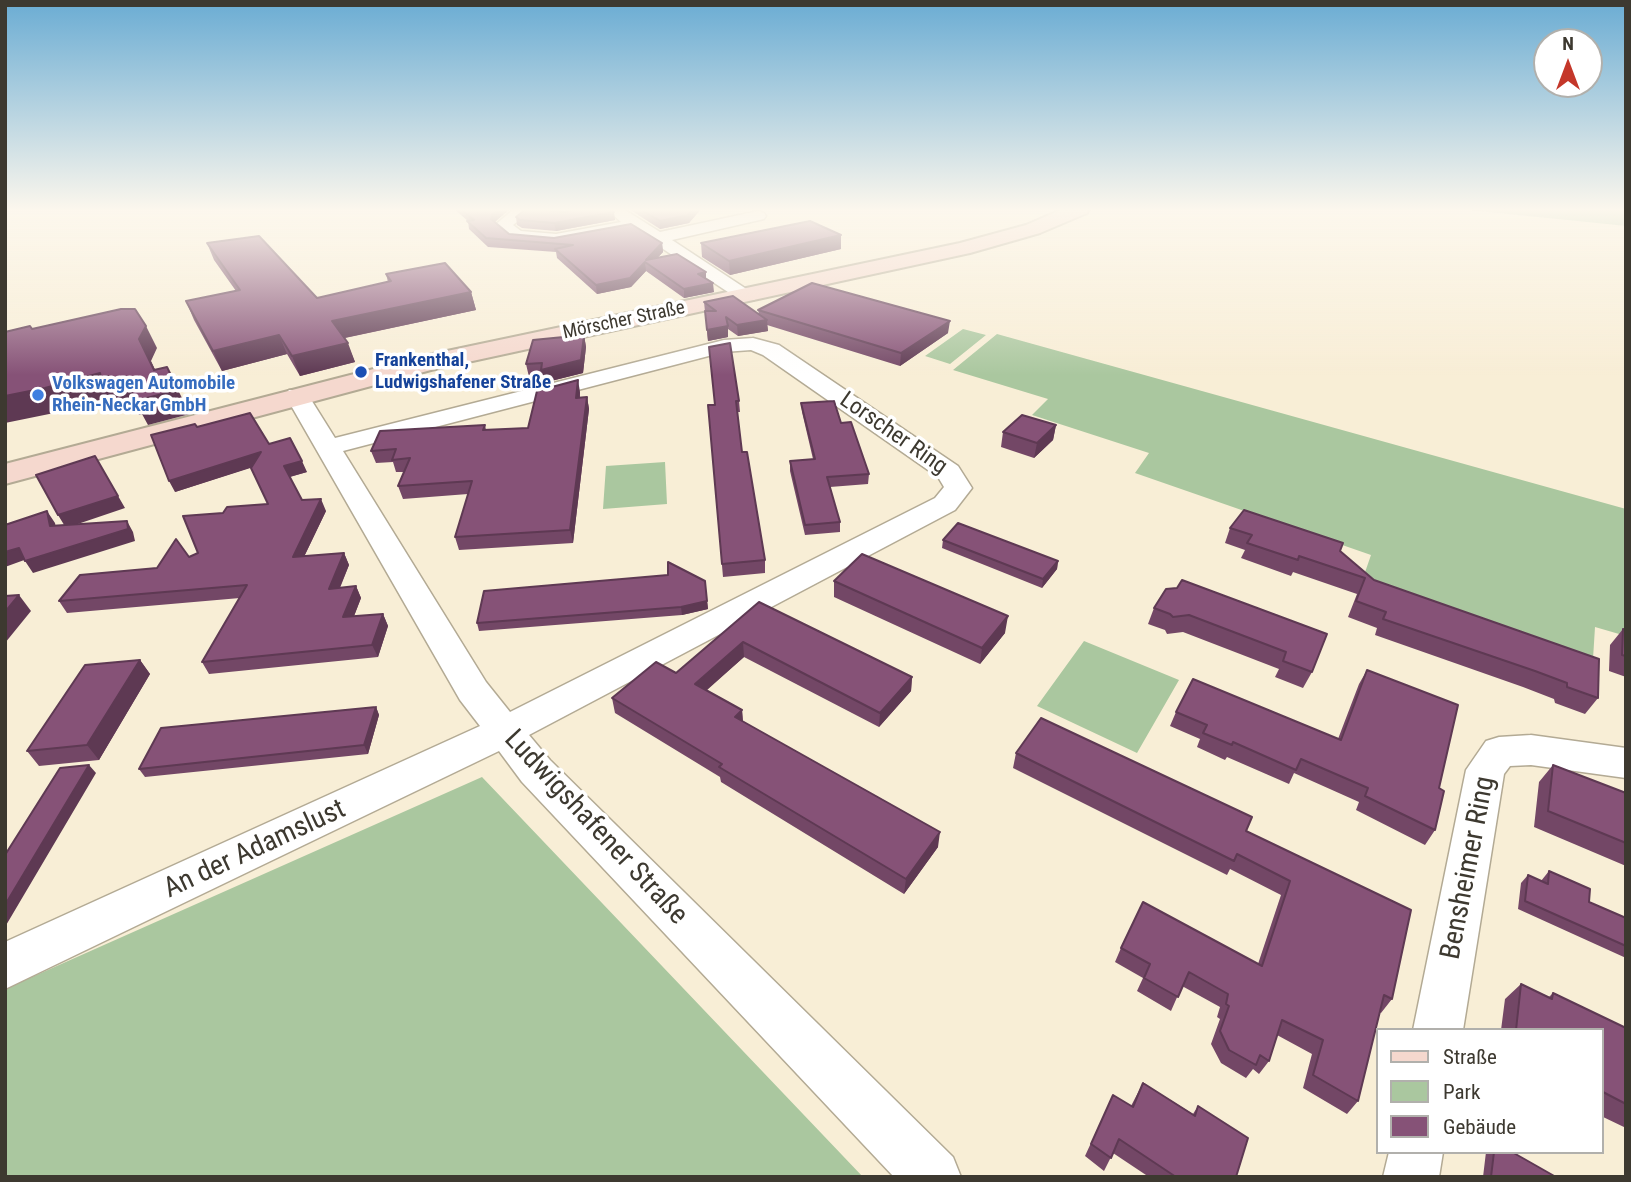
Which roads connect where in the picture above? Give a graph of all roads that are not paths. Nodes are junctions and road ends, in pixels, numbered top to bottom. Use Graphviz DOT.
graph roads {
  1 [pos="698,264"];
  2 [pos="890,264"];
  3 [pos="747,296"];
  4 [pos="298,395"];
  5 [pos="329,447"];
  6 [pos="5,474"];
  7 [pos="503,732"];
  8 [pos="1626,764"];
  9 [pos="5,967"];
  10 [pos="1438,1028"];
  11 [pos="1416,1154"];
  12 [pos="933,1177"];
  13 [pos="1411,1177"];
  1 -- 3 [label="street"];
  2 -- 3 [label="street, Mörscher Straße"];
  3 -- 4 [label="street, Mörscher Straße"];
  4 -- 5 [label="street, Ludwigshafener Straße"];
  4 -- 6 [label="street, Mörscher Straße"];
  5 -- 7 [label="street, Ludwigshafener Straße"];
  5 -- 7 [label="street, Lorscher Ring"];
  7 -- 9 [label="street, An der Adamslust"];
  7 -- 12 [label="street, Ludwigshafener Straße"];
  8 -- 10 [label="street, Bensheimer Ring"];
  11 -- 13 [label="street"];
}
